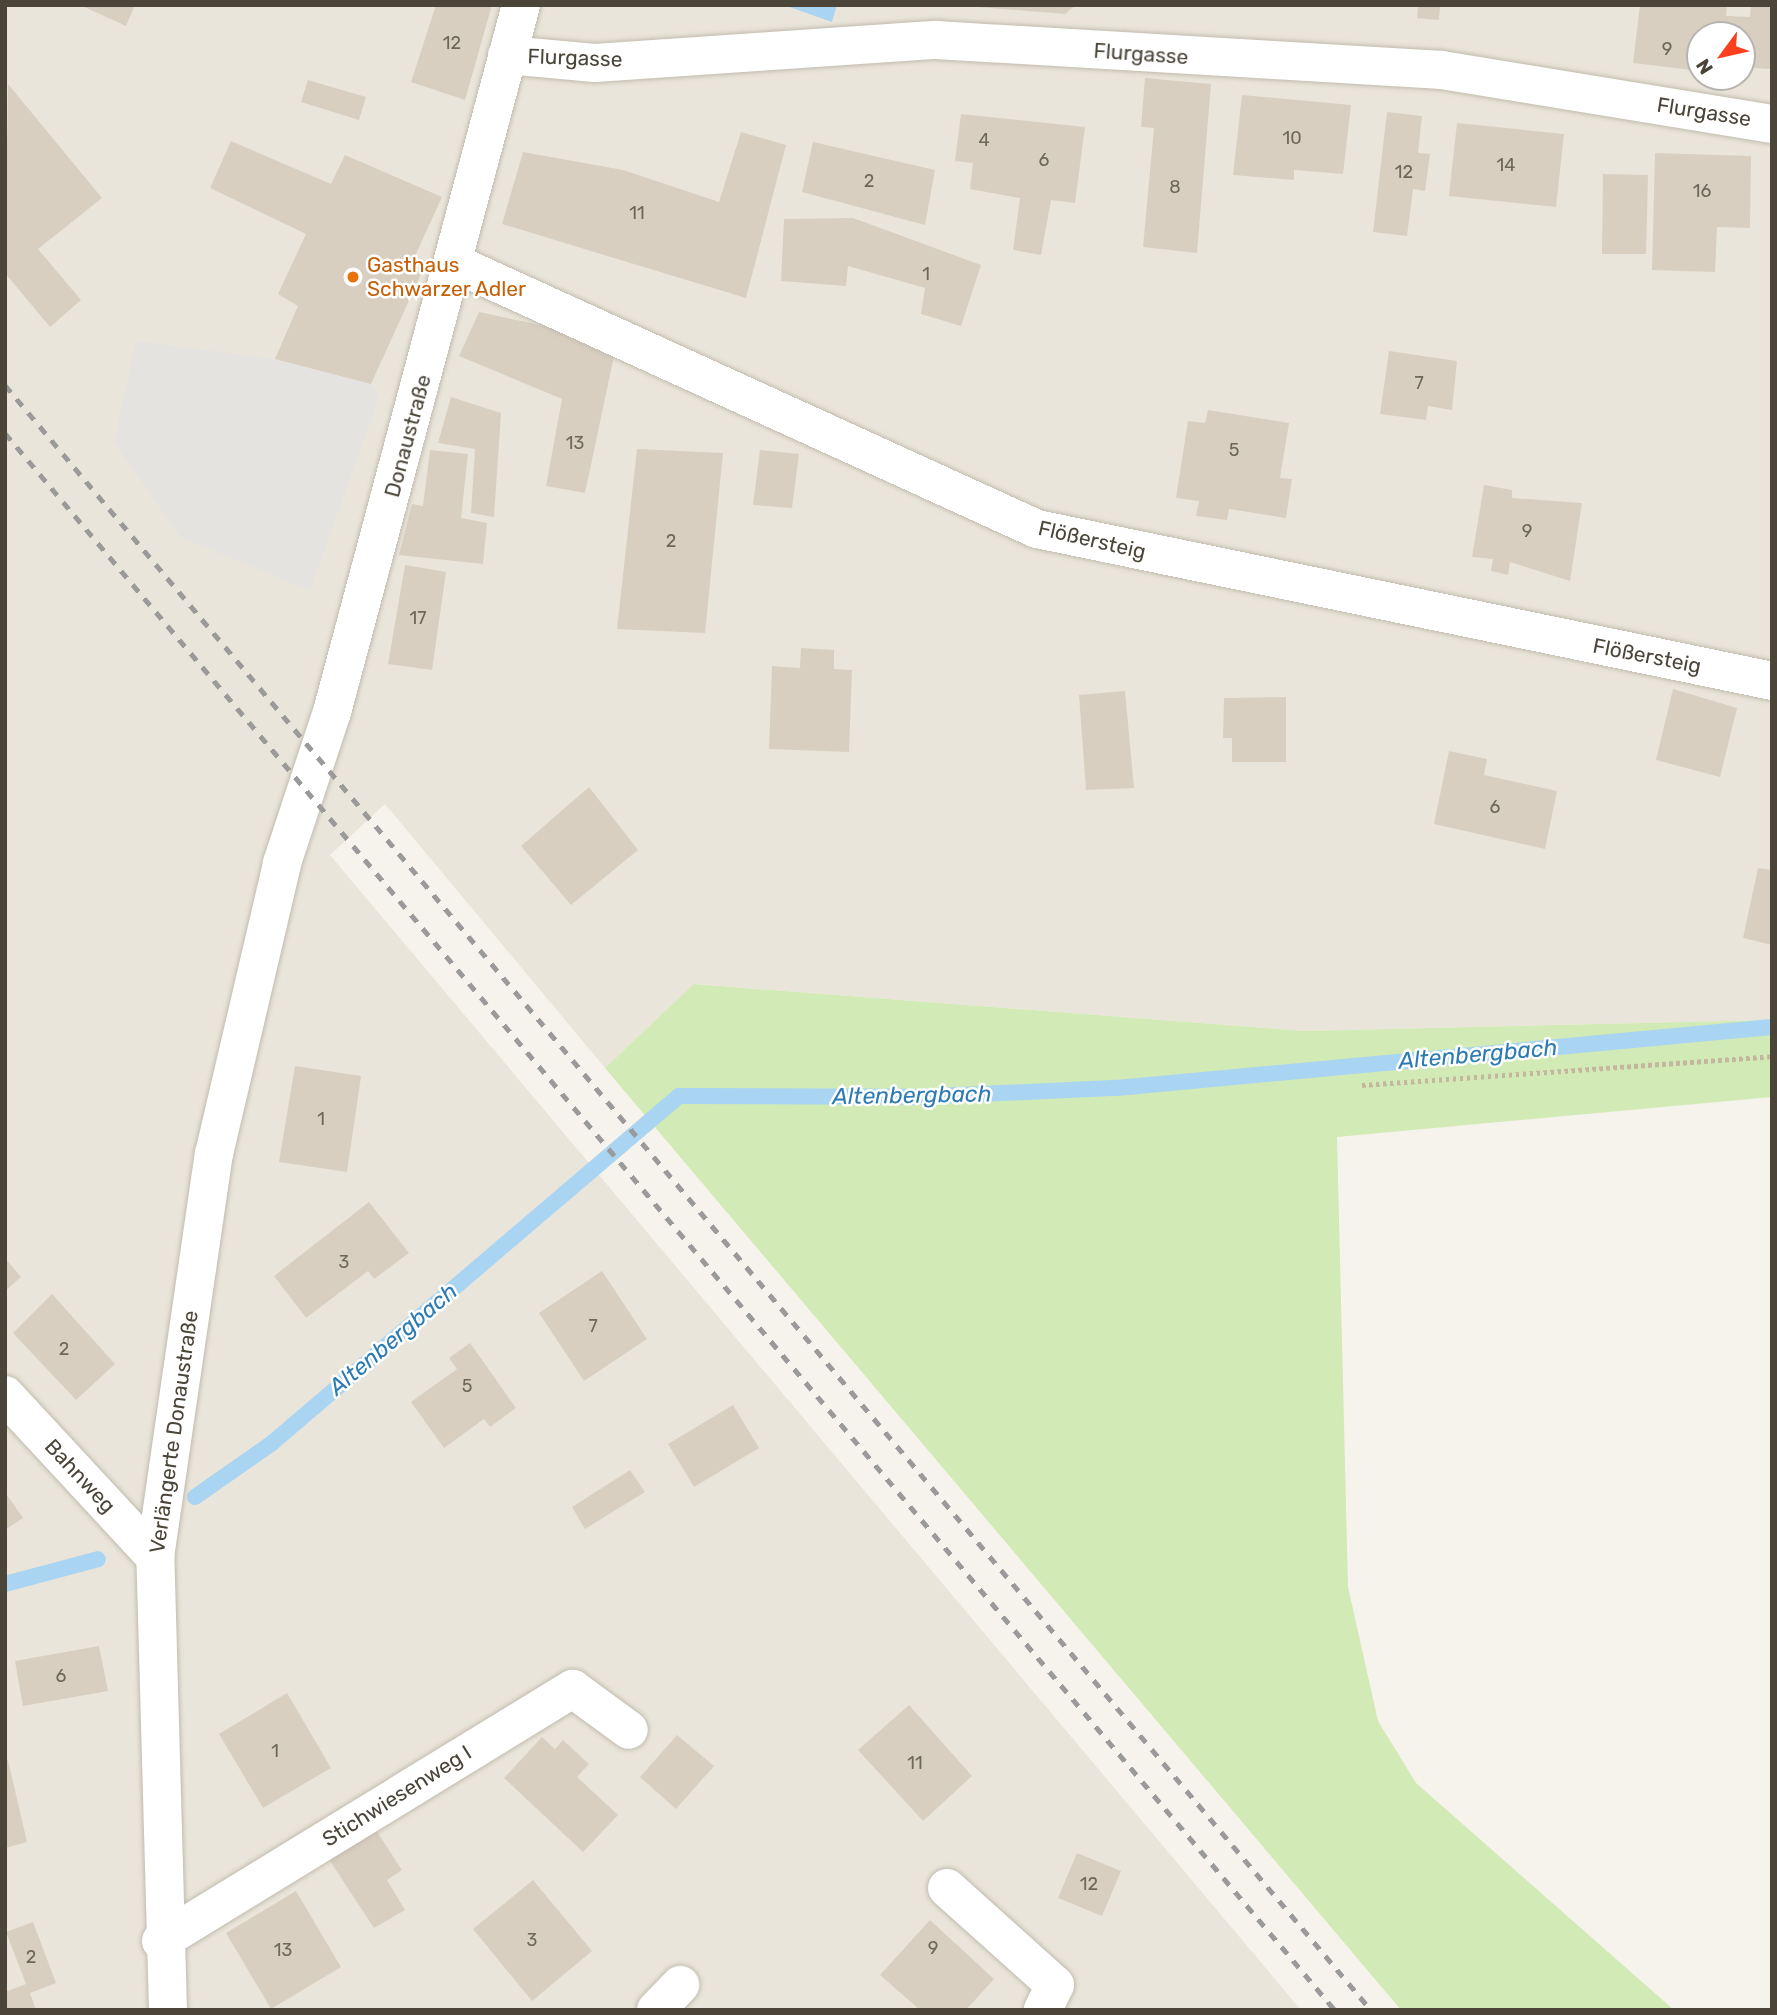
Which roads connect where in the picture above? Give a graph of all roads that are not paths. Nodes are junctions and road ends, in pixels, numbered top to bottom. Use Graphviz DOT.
graph roads {
  1 [pos="521,5"];
  2 [pos="507,55"];
  3 [pos="1772,124"];
  4 [pos="456,264"];
  5 [pos="1772,681"];
  6 [pos="282,863"];
  7 [pos="5,1395"];
  8 [pos="155,1557"];
  9 [pos="629,1730"];
  10 [pos="947,1888"];
  11 [pos="161,1941"];
  12 [pos="168,2010"];
  13 [pos="1043,2010"];
  1 -- 2 [label="street, Donaustraße"];
  2 -- 3 [label="street, Flurgasse"];
  2 -- 4 [label="street, Donaustraße"];
  4 -- 5 [label="street, Flößersteig"];
  4 -- 6 [label="street, Donaustraße"];
  6 -- 8 [label="street, Verlängerte Donaustraße"];
  7 -- 8 [label="street, Bahnweg"];
  8 -- 11 [label="street, Verlängerte Donaustraße"];
  9 -- 11 [label="street, Stichwiesenweg I"];
  10 -- 13 [label="street"];
  11 -- 12 [label="street, Verlängerte Donaustraße"];
}
